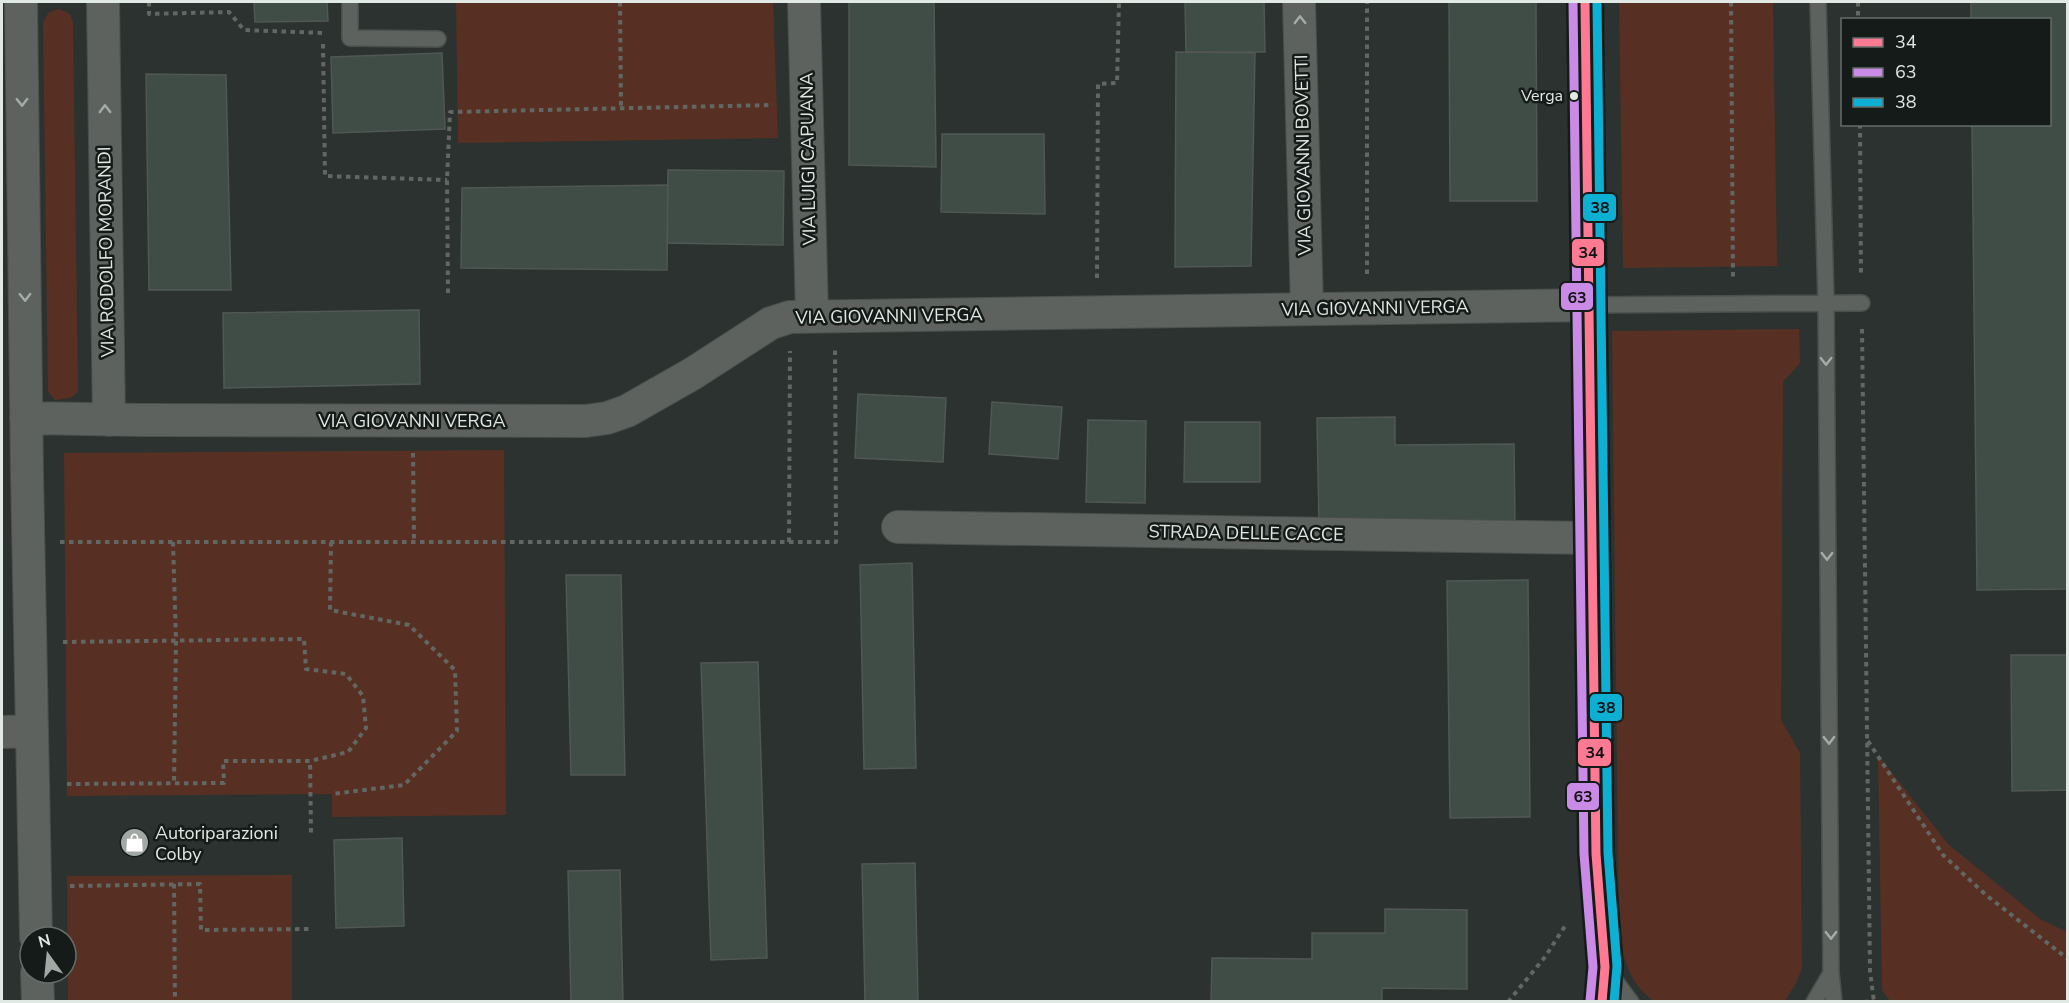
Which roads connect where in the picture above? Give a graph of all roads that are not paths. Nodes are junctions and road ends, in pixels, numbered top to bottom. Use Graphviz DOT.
graph roads {
  1 [pos="21,2"];
  2 [pos="103,2"];
  3 [pos="350,2"];
  4 [pos="804,2"];
  5 [pos="1299,2"];
  6 [pos="1585,2"];
  7 [pos="1818,2"];
  8 [pos="438,39"];
  9 [pos="12,70"];
  10 [pos="1826,302"];
  11 [pos="1862,303"];
  12 [pos="1589,305"];
  13 [pos="1307,309"];
  14 [pos="812,316"];
  15 [pos="26,418"];
  16 [pos="109,420"];
  17 [pos="898,527"];
  18 [pos="1593,538"];
  19 [pos="32,731"];
  20 [pos="2,732"];
  21 [pos="36,925"];
  22 [pos="1831,973"];
  23 [pos="37,985"];
  24 [pos="1616,991"];
  25 [pos="38,1002"];
  26 [pos="1814,1002"];
  27 [pos="1834,1002"];
  1 -- 9 [label="street"];
  16 -- 2 [label="street, VIA RODOLFO MORANDI, one-way"];
  3 -- 8 [label="lane"];
  4 -- 14 [label="street, VIA LUIGI CAPUANA"];
  13 -- 5 [label="street, VIA GIOVANNI BOVETTI, one-way"];
  6 -- 12 [label="street"];
  7 -- 10 [label="lane"];
  9 -- 15 [label="street, one-way"];
  10 -- 11 [label="lane"];
  10 -- 12 [label="lane"];
  10 -- 22 [label="lane, one-way"];
  12 -- 13 [label="street, VIA GIOVANNI VERGA"];
  12 -- 18 [label="street"];
  13 -- 14 [label="street, VIA GIOVANNI VERGA"];
  14 -- 16 [label="street, VIA GIOVANNI VERGA"];
  15 -- 16 [label="street"];
  15 -- 19 [label="street"];
  17 -- 18 [label="street, STRADA DELLE CACCE"];
  18 -- 24 [label="street"];
  19 -- 20 [label="street"];
  19 -- 21 [label="street"];
  22 -- 26 [label="lane"];
  22 -- 27 [label="lane"];
  23 -- 25 [label="street"];
}
